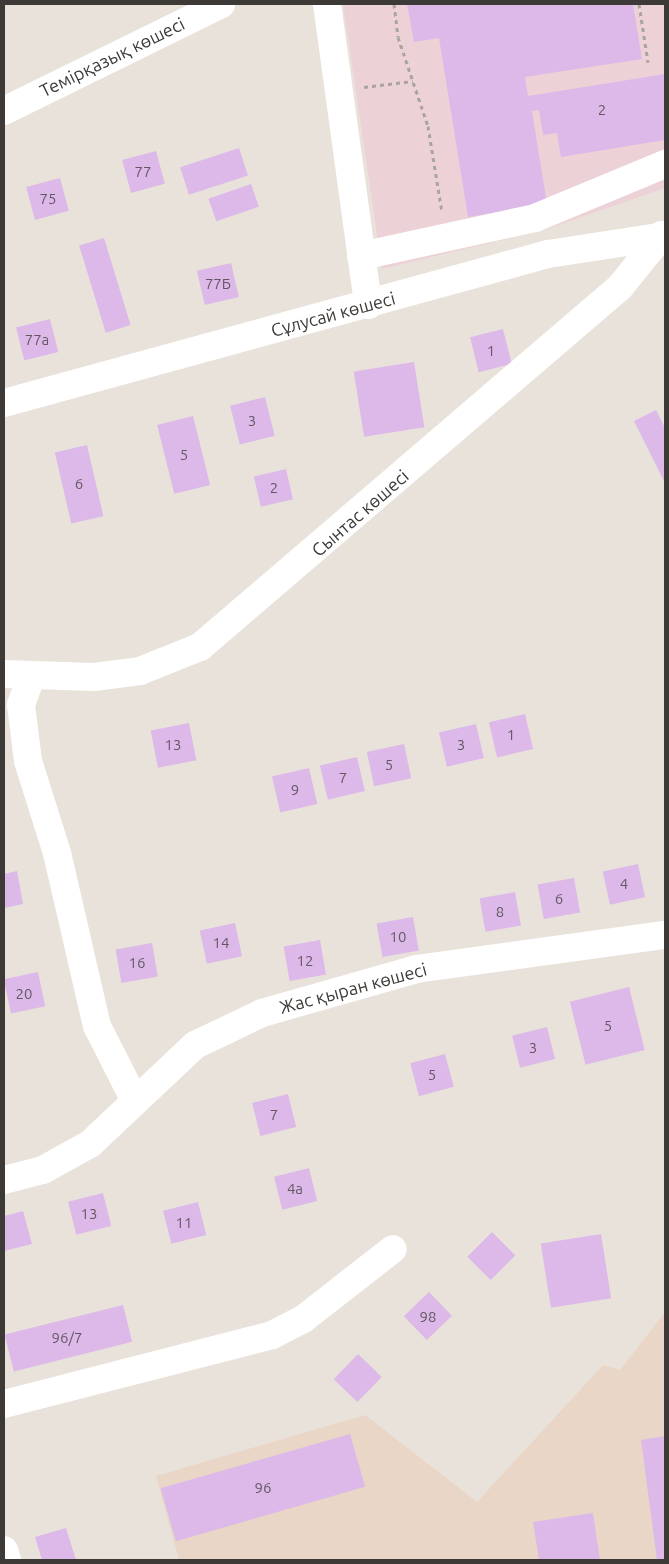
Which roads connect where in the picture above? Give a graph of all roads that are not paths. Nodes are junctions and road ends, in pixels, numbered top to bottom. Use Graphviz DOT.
graph roads {
  1 [pos="221,4"];
  2 [pos="327,4"];
  3 [pos="4,111"];
  4 [pos="665,164"];
  5 [pos="664,235"];
  6 [pos="361,256"];
  7 [pos="368,304"];
  8 [pos="4,403"];
  9 [pos="4,674"];
  10 [pos="31,677"];
  11 [pos="665,936"];
  12 [pos="135,1101"];
  13 [pos="4,1180"];
  14 [pos="393,1249"];
  15 [pos="4,1404"];
  16 [pos="4,1550"];
  17 [pos="7,1560"];
  1 -- 3 [label="street, Темірқазық көшесі"];
  2 -- 6 [label="street"];
  4 -- 6 [label="street"];
  5 -- 7 [label="street, Сұлусай көшесі"];
  5 -- 10 [label="street, Сынтас көшесі"];
  6 -- 7 [label="street"];
  7 -- 8 [label="street, Сұлусай көшесі"];
  9 -- 10 [label="street, Сынтас көшесі"];
  10 -- 12 [label="street"];
  11 -- 12 [label="street, Жас қыран көшесі"];
  12 -- 13 [label="street, Жас қыран көшесі"];
  14 -- 15 [label="street"];
  16 -- 17 [label="street"];
}
